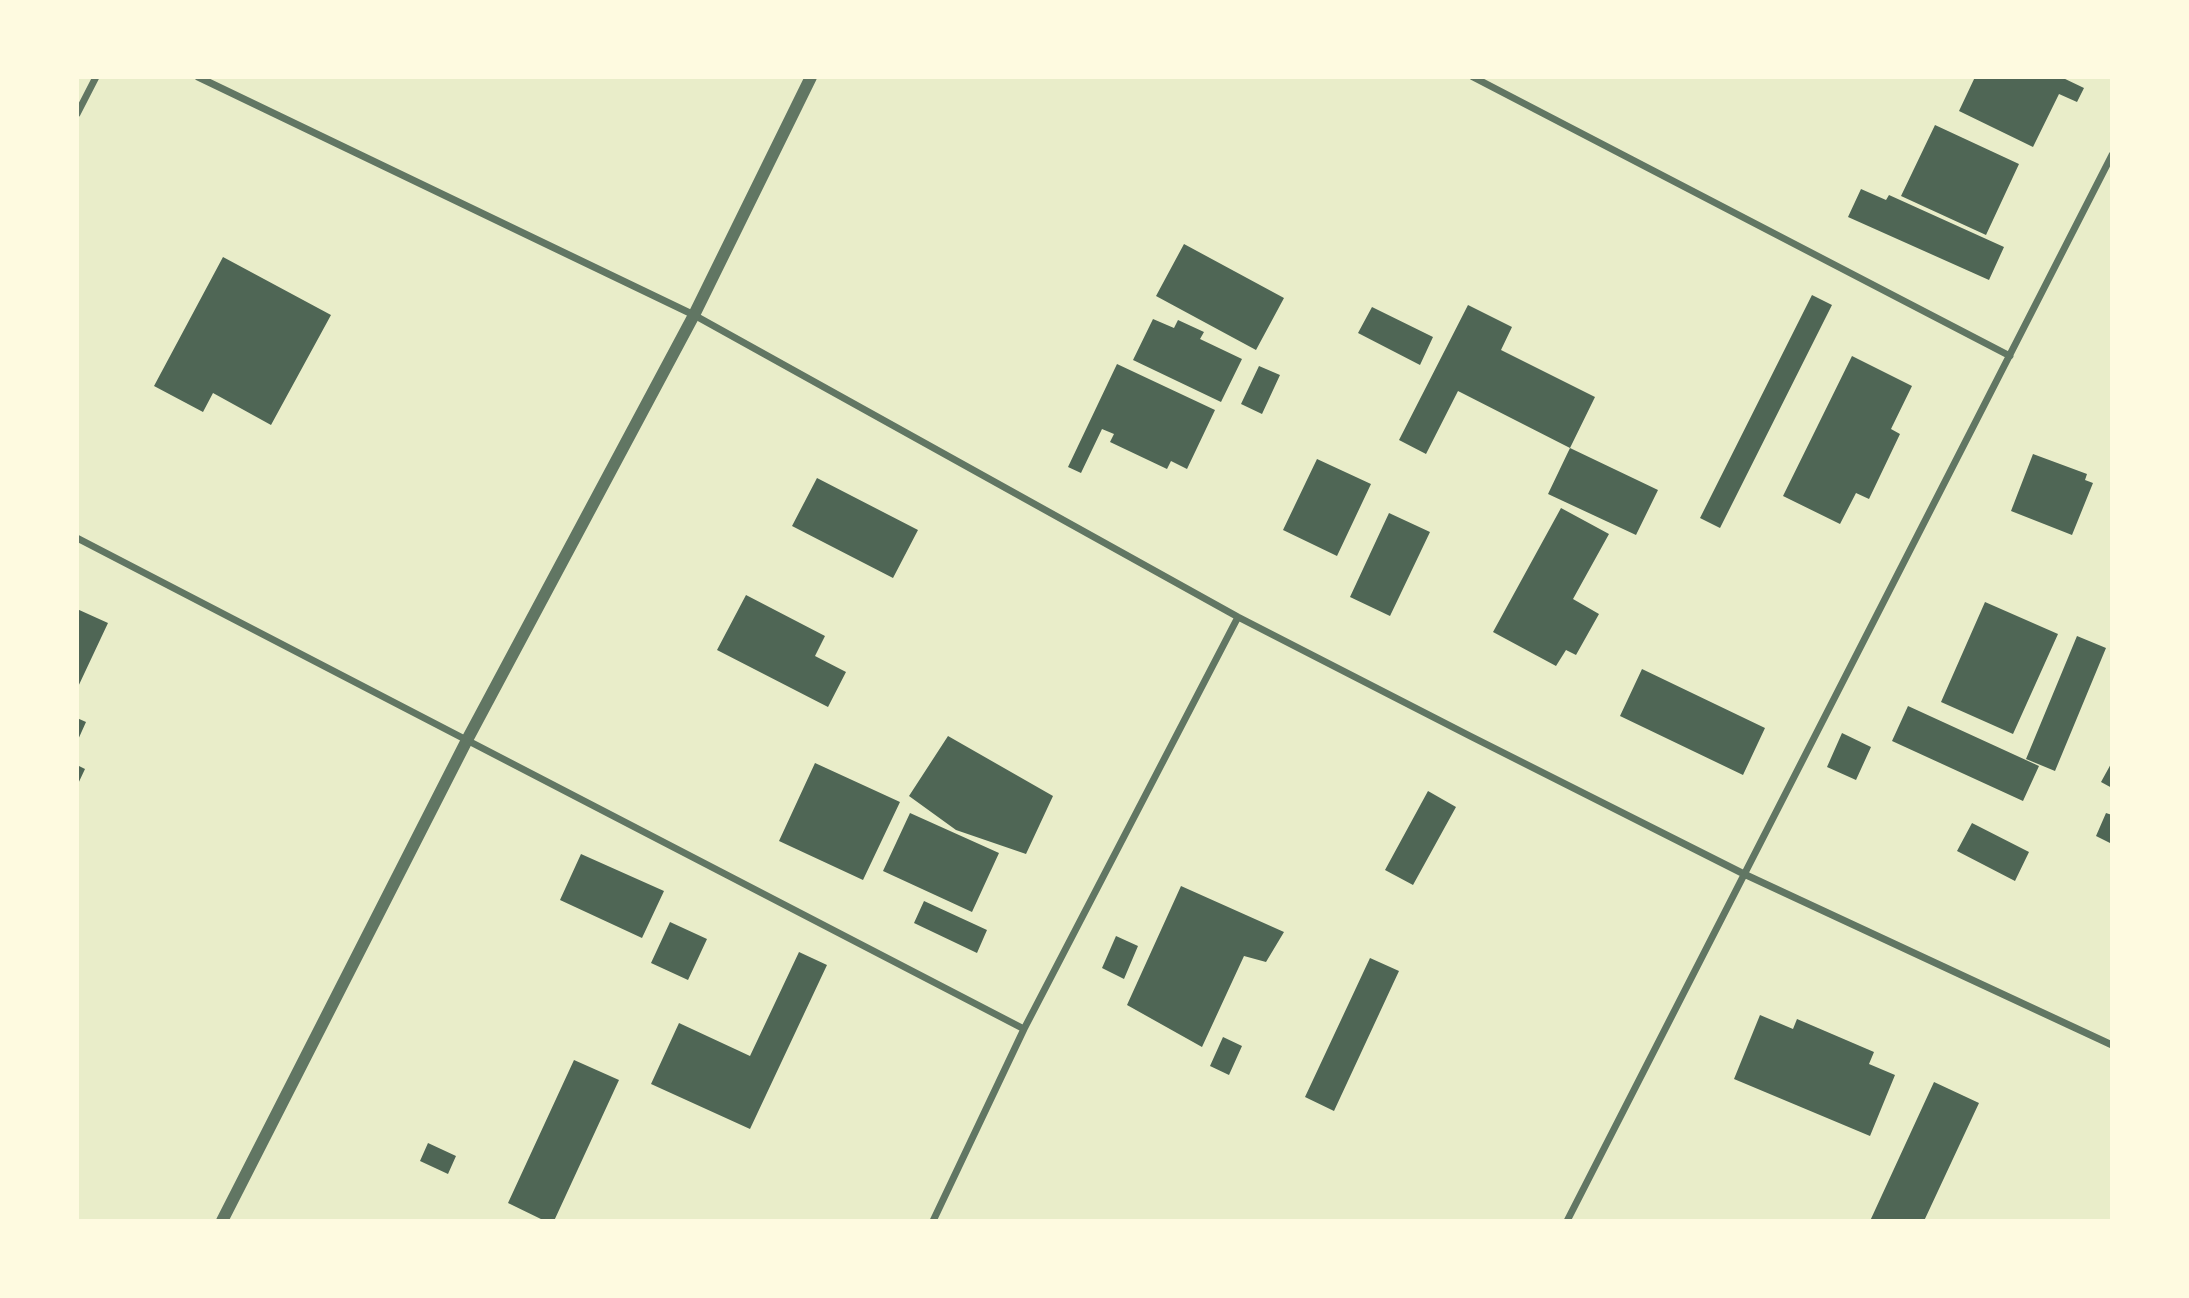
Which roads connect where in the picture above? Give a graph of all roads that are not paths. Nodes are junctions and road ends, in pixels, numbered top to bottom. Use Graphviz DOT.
graph roads {
  1 [pos="96,77"];
  2 [pos="198,77"];
  3 [pos="811,77"];
  4 [pos="1473,77"];
  5 [pos="77,114"];
  6 [pos="2112,155"];
  7 [pos="694,316"];
  8 [pos="2010,356"];
  9 [pos="77,538"];
  10 [pos="1238,617"];
  11 [pos="467,740"];
  12 [pos="1744,874"];
  13 [pos="1024,1029"];
  14 [pos="2112,1045"];
  15 [pos="222,1221"];
  16 [pos="933,1221"];
  17 [pos="1567,1221"];
  1 -- 5 [label="street"];
  2 -- 7 [label="street"];
  3 -- 7 [label="street"];
  4 -- 8 [label="street"];
  6 -- 8 [label="street"];
  7 -- 10 [label="street"];
  7 -- 11 [label="street"];
  8 -- 12 [label="street"];
  9 -- 11 [label="street"];
  10 -- 12 [label="street"];
  10 -- 13 [label="street"];
  11 -- 13 [label="street"];
  11 -- 15 [label="street"];
  12 -- 14 [label="street"];
  12 -- 17 [label="street"];
  13 -- 16 [label="street"];
}
